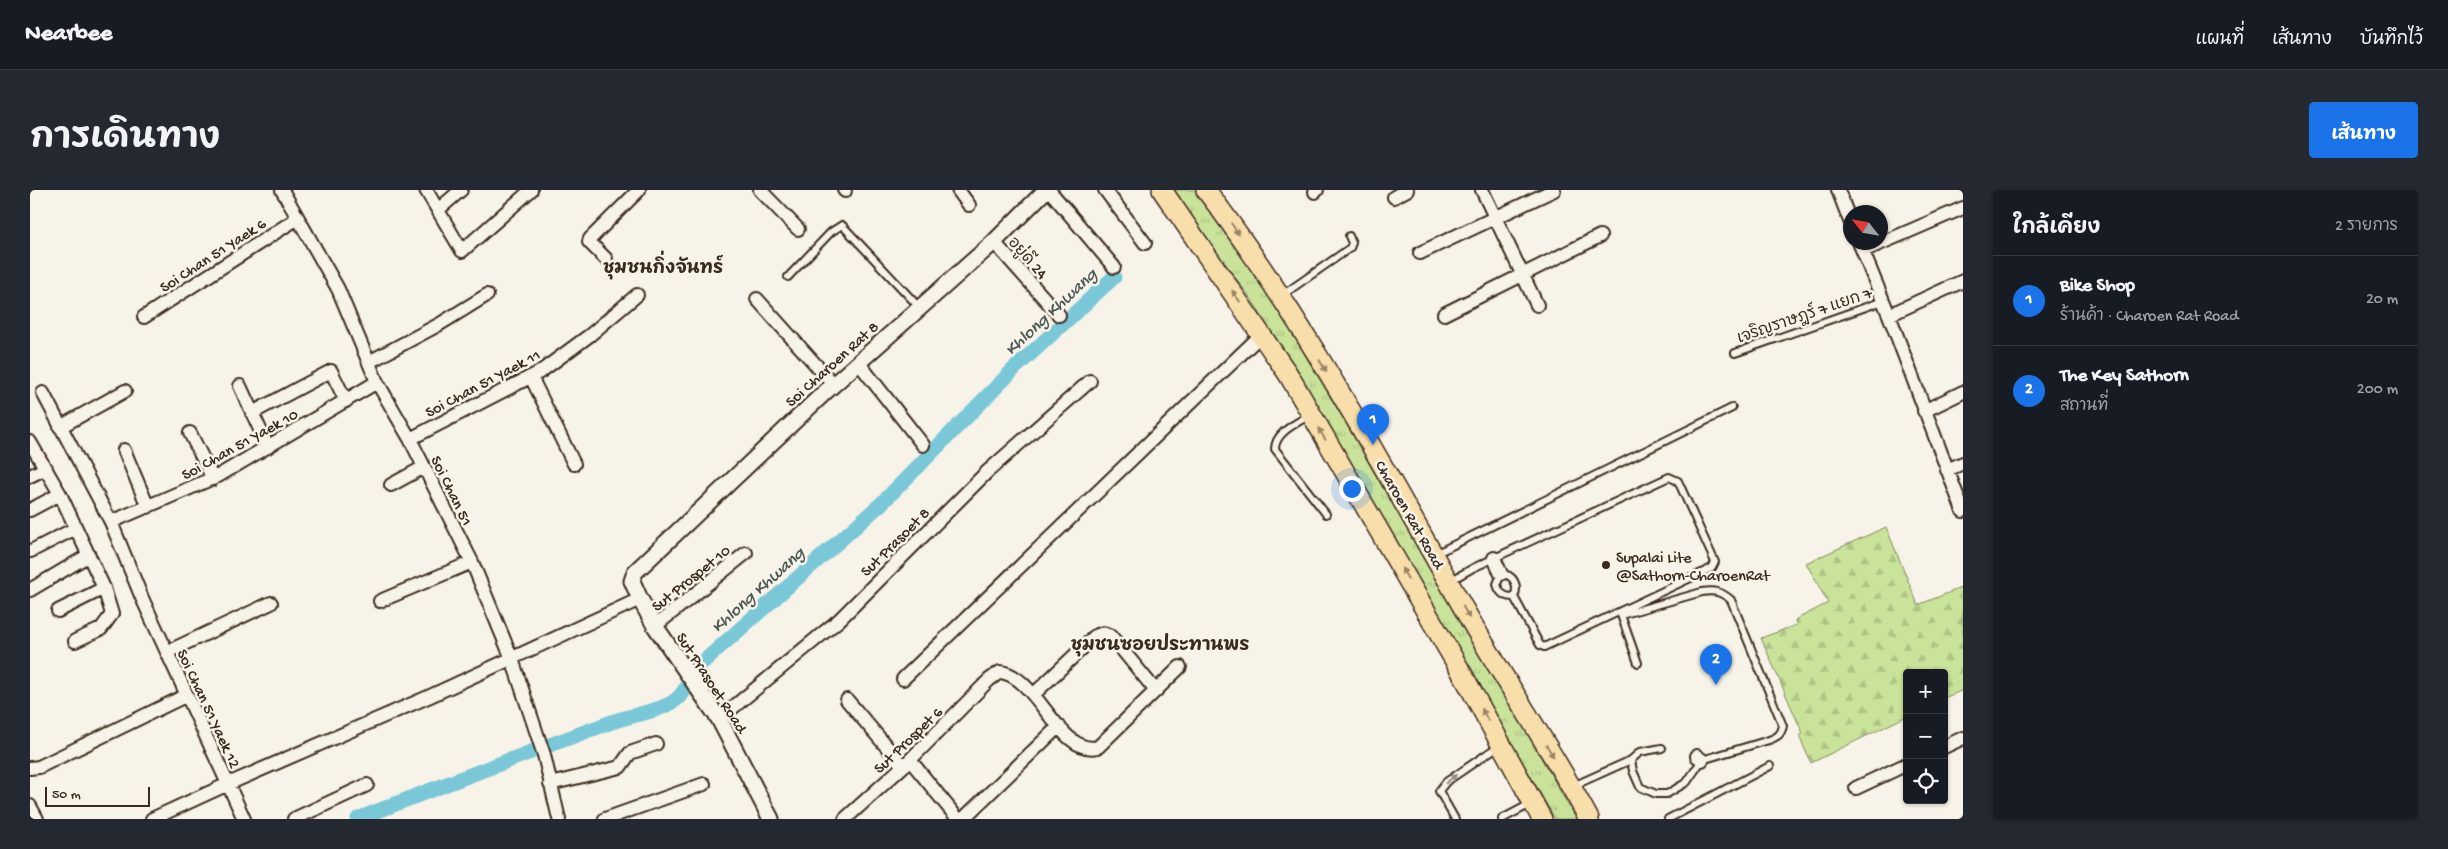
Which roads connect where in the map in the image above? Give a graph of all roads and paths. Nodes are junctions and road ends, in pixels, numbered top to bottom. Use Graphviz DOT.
graph roads {
  1 [pos="282,190"];
  2 [pos="426,190"];
  3 [pos="462,190"];
  4 [pos="530,190"];
  5 [pos="639,190"];
  6 [pos="760,190"];
  7 [pos="958,190"];
  8 [pos="1048,190"];
  9 [pos="1104,190"];
  10 [pos="1162,190"];
  11 [pos="1206,190"];
  12 [pos="1407,190"];
  13 [pos="1482,190"];
  14 [pos="1554,190"];
  15 [pos="1838,190"];
  16 [pos="1394,197"];
  17 [pos="969,205"];
  18 [pos="1844,205"];
  19 [pos="1963,208"];
  20 [pos="439,209"];
  21 [pos="298,218"];
  22 [pos="1496,219"];
  23 [pos="798,229"];
  24 [pos="1349,236"];
  25 [pos="1600,236"];
  26 [pos="1888,237"];
  27 [pos="994,242"];
  28 [pos="1145,243"];
  29 [pos="1862,250"];
  30 [pos="1420,252"];
  31 [pos="606,259"];
  32 [pos="1114,268"];
  33 [pos="1522,275"];
  34 [pos="788,277"];
  35 [pos="1963,281"];
  36 [pos="487,295"];
  37 [pos="637,295"];
  38 [pos="1280,297"];
  39 [pos="757,299"];
  40 [pos="1884,301"];
  41 [pos="1538,304"];
  42 [pos="919,307"];
  43 [pos="1444,314"];
  44 [pos="1059,315"];
  45 [pos="1889,315"];
  46 [pos="144,317"];
  47 [pos="1262,334"];
  48 [pos="1735,353"];
  49 [pos="369,362"];
  50 [pos="858,362"];
  51 [pos="531,377"];
  52 [pos="377,382"];
  53 [pos="1090,382"];
  54 [pos="833,384"];
  55 [pos="240,386"];
  56 [pos="125,391"];
  57 [pos="1963,392"];
  58 [pos="43,393"];
  59 [pos="346,401"];
  60 [pos="1732,408"];
  61 [pos="1924,411"];
  62 [pos="252,413"];
  63 [pos="1311,414"];
  64 [pos="60,427"];
  65 [pos="190,433"];
  66 [pos="410,439"];
  67 [pos="30,442"];
  68 [pos="923,446"];
  69 [pos="268,447"];
  70 [pos="124,450"];
  71 [pos="1963,463"];
  72 [pos="574,464"];
  73 [pos="424,467"];
  74 [pos="46,468"];
  75 [pos="1947,470"];
  76 [pos="30,476"];
  77 [pos="213,479"];
  78 [pos="391,486"];
  79 [pos="60,494"];
  80 [pos="148,507"];
  81 [pos="30,510"];
  82 [pos="1963,511"];
  83 [pos="1326,514"];
  84 [pos="111,522"];
  85 [pos="76,528"];
  86 [pos="31,551"];
  87 [pos="746,553"];
  88 [pos="1434,554"];
  89 [pos="89,556"];
  90 [pos="1494,558"];
  91 [pos="472,562"];
  92 [pos="640,564"];
  93 [pos="1501,574"];
  94 [pos="1449,581"];
  95 [pos="104,588"];
  96 [pos="30,590"];
  97 [pos="1514,597"];
  98 [pos="640,598"];
  99 [pos="380,601"];
  100 [pos="271,604"];
  101 [pos="58,611"];
  102 [pos="655,626"];
  103 [pos="75,641"];
  104 [pos="167,652"];
  105 [pos="512,659"];
  106 [pos="1638,663"];
  107 [pos="1180,667"];
  108 [pos="903,678"];
  109 [pos="1156,691"];
  110 [pos="187,695"];
  111 [pos="1033,695"];
  112 [pos="846,700"];
  113 [pos="719,719"];
  114 [pos="1058,726"];
  115 [pos="1963,738"];
  116 [pos="656,744"];
  117 [pos="1500,744"];
  118 [pos="1948,745"];
  119 [pos="1662,748"];
  120 [pos="1631,760"];
  121 [pos="907,763"];
  122 [pos="1770,766"];
  123 [pos="1903,766"];
  124 [pos="30,768"];
  125 [pos="228,784"];
  126 [pos="550,784"];
  127 [pos="704,784"];
  128 [pos="367,786"];
  129 [pos="1572,786"];
  130 [pos="1856,788"];
  131 [pos="30,806"];
  132 [pos="1538,811"];
  133 [pos="37,819"];
  134 [pos="152,819"];
  135 [pos="244,819"];
  136 [pos="294,819"];
  137 [pos="559,819"];
  138 [pos="606,819"];
  139 [pos="771,819"];
  140 [pos="845,819"];
  141 [pos="958,819"];
  142 [pos="963,819"];
  143 [pos="1455,819"];
  144 [pos="1502,819"];
  145 [pos="1589,819"];
  146 [pos="1668,819"];
  1 -- 21 [label="street, Soi Chan 51"];
  2 -- 20 [label="street"];
  3 -- 20 [label="street"];
  4 -- 20 [label="street"];
  5 -- 31 [label="street"];
  6 -- 23 [label="street"];
  7 -- 17 [label="street"];
  8 -- 27 [label="street, Soi Charoen Rat 8"];
  8 -- 32 [label="street"];
  9 -- 28 [label="street"];
  47 -- 10 [label="main road, one-way"];
  11 -- 38 [label="main road, Charoen Rat Road, one-way"];
  12 -- 16 [label="street"];
  13 -- 22 [label="street"];
  14 -- 22 [label="street"];
  15 -- 18 [label="street"];
  19 -- 26 [label="street"];
  21 -- 46 [label="street, Soi Chan 51 Yaek 6"];
  21 -- 49 [label="street, Soi Chan 51"];
  22 -- 30 [label="street"];
  22 -- 33 [label="street"];
  24 -- 38 [label="lane"];
  25 -- 33 [label="street"];
  27 -- 42 [label="street, Soi Charoen Rat 8"];
  27 -- 44 [label="street, อยู่ดี 24"];
  29 -- 40 [label="street"];
  33 -- 41 [label="street"];
  33 -- 43 [label="street"];
  34 -- 42 [label="lane"];
  35 -- 45 [label="street"];
  36 -- 49 [label="street"];
  37 -- 51 [label="street, Soi Chan 51 Yaek 11"];
  38 -- 88 [label="main road, Charoen Rat Road, one-way"];
  39 -- 54 [label="street"];
  40 -- 45 [label="street"];
  40 -- 48 [label="lane, เจริญราษฎร์ 7 แยก 7"];
  42 -- 50 [label="street, Soi Charoen Rat 8"];
  45 -- 61 [label="street"];
  47 -- 63 [label="main road"];
  47 -- 108 [label="street"];
  49 -- 52 [label="street, Soi Chan 51"];
  50 -- 54 [label="street, Soi Charoen Rat 8"];
  50 -- 68 [label="street"];
  51 -- 66 [label="street, Soi Chan 51 Yaek 11"];
  51 -- 72 [label="street"];
  52 -- 59 [label="street, Soi Chan 51 Yaek 10"];
  52 -- 66 [label="street, Soi Chan 51"];
  53 -- 113 [label="street, Sut Prasoet 8"];
  54 -- 92 [label="street, Soi Charoen Rat 8"];
  55 -- 62 [label="street"];
  56 -- 64 [label="street"];
  57 -- 61 [label="street"];
  58 -- 64 [label="street, Soi Chan 51 Yaek 12"];
  59 -- 62 [label="street"];
  59 -- 69 [label="street, Soi Chan 51 Yaek 10"];
  60 -- 88 [label="lane"];
  61 -- 75 [label="street"];
  62 -- 69 [label="street"];
  63 -- 83 [label="lane"];
  117 -- 63 [label="main road, one-way"];
  64 -- 84 [label="street, Soi Chan 51 Yaek 12"];
  65 -- 77 [label="street"];
  66 -- 73 [label="street, Soi Chan 51"];
  67 -- 74 [label="street"];
  69 -- 77 [label="street, Soi Chan 51 Yaek 10"];
  70 -- 80 [label="street"];
  71 -- 75 [label="street"];
  73 -- 78 [label="street"];
  73 -- 91 [label="street, Soi Chan 51"];
  74 -- 76 [label="street"];
  74 -- 79 [label="street"];
  75 -- 82 [label="street"];
  77 -- 80 [label="street, Soi Chan 51 Yaek 10"];
  79 -- 81 [label="street"];
  79 -- 85 [label="street"];
  80 -- 84 [label="street, Soi Chan 51 Yaek 10"];
  84 -- 104 [label="street, Soi Chan 51 Yaek 12"];
  85 -- 86 [label="street"];
  85 -- 89 [label="street"];
  87 -- 102 [label="street, Sut Prospet 10"];
  88 -- 94 [label="main road, Charoen Rat Road"];
  89 -- 95 [label="street"];
  89 -- 96 [label="street"];
  90 -- 93 [label="street"];
  90 -- 94 [label="lane"];
  90 -- 97 [label="lane"];
  91 -- 99 [label="street"];
  91 -- 105 [label="street, Soi Chan 51"];
  92 -- 98 [label="street, Sut Prasoet Road"];
  93 -- 97 [label="lane"];
  93 -- 97 [label="lane"];
  94 -- 129 [label="main road, Charoen Rat Road, one-way"];
  95 -- 101 [label="street"];
  95 -- 103 [label="street"];
  98 -- 102 [label="street, Sut Prasoet Road"];
  98 -- 105 [label="street, Soi Chan 51 Yaek 12"];
  100 -- 104 [label="street"];
  102 -- 113 [label="street, Sut Prasoet Road"];
  104 -- 110 [label="street, Soi Chan 51 Yaek 12"];
  105 -- 125 [label="street, Soi Chan 51 Yaek 12"];
  105 -- 126 [label="street, Soi Chan 51"];
  106 -- 120 [label="lane"];
  107 -- 109 [label="street"];
  109 -- 111 [label="street"];
  109 -- 114 [label="street"];
  110 -- 124 [label="street"];
  110 -- 125 [label="street, Soi Chan 51 Yaek 12"];
  111 -- 114 [label="street"];
  111 -- 121 [label="street, Sut Prospet 6"];
  112 -- 121 [label="street"];
  113 -- 139 [label="street, Sut Prasoet Road"];
  114 -- 142 [label="street"];
  115 -- 118 [label="street"];
  116 -- 126 [label="street"];
  117 -- 132 [label="main road"];
  143 -- 117 [label="lane, one-way"];
  119 -- 120 [label="lane"];
  120 -- 129 [label="lane"];
  121 -- 140 [label="street, Sut Prospet 6"];
  121 -- 141 [label="street"];
  122 -- 146 [label="lane"];
  123 -- 130 [label="street"];
  125 -- 134 [label="street"];
  125 -- 135 [label="street"];
  126 -- 137 [label="street, Soi Chan 51"];
  127 -- 138 [label="street"];
  128 -- 136 [label="street"];
  129 -- 145 [label="main road, Charoen Rat Road"];
  131 -- 133 [label="street"];
  132 -- 144 [label="lane"];
}
